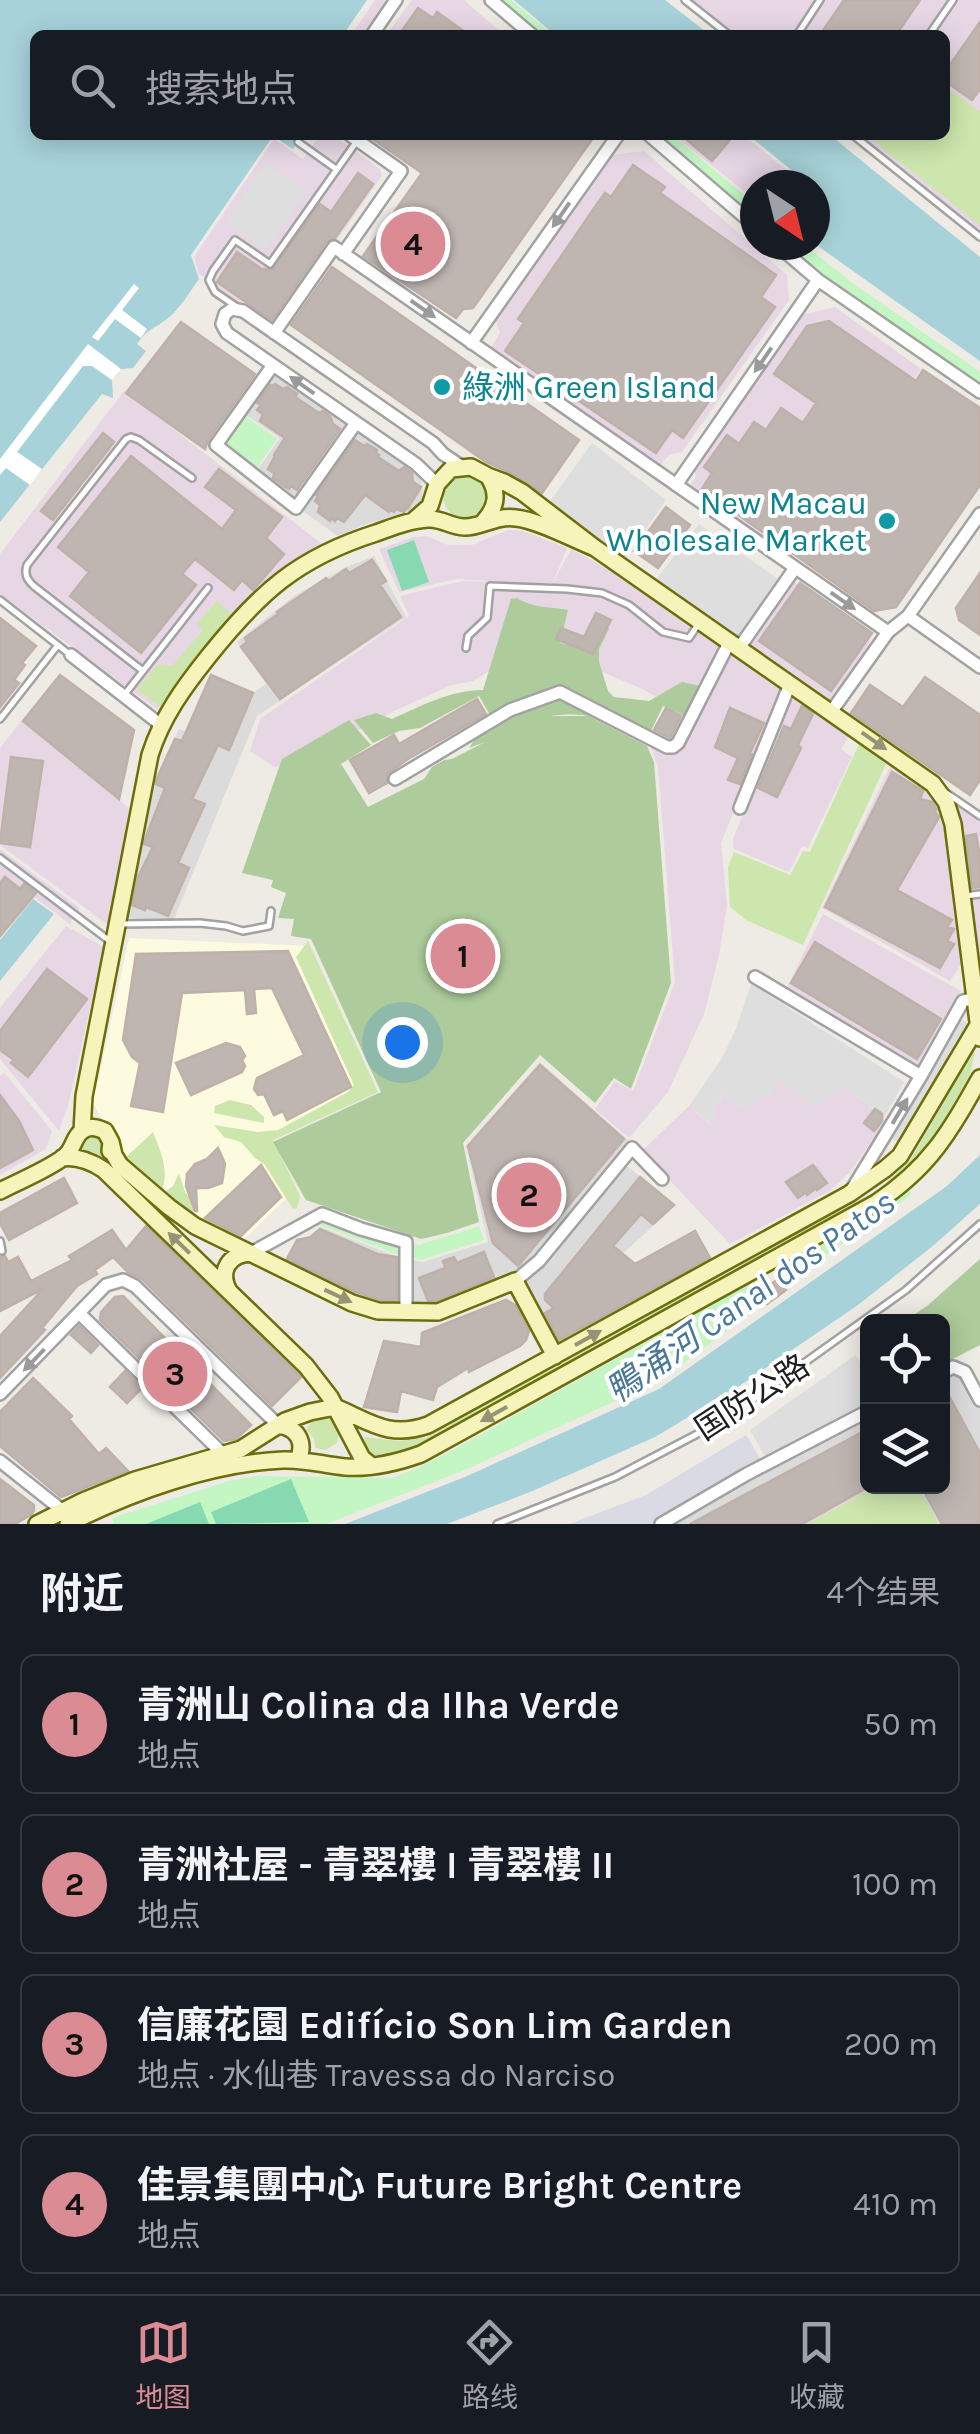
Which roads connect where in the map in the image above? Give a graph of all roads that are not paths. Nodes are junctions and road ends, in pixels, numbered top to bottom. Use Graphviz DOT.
graph roads {
  1 [pos="396,0"];
  2 [pos="491,0"];
  3 [pos="685,0"];
  4 [pos="820,0"];
  5 [pos="952,0"];
  6 [pos="375,30"];
  7 [pos="526,30"];
  8 [pos="723,30"];
  9 [pos="800,30"];
  10 [pos="931,30"];
  11 [pos="353,140"];
  12 [pos="357,140"];
  13 [pos="614,140"];
  14 [pos="655,140"];
  15 [pos="859,140"];
  16 [pos="298,142"];
  17 [pos="337,169"];
  18 [pos="740,213"];
  19 [pos="980,236"];
  20 [pos="343,254"];
  21 [pos="795,260"];
  22 [pos="818,280"];
  23 [pos="222,296"];
  24 [pos="243,311"];
  25 [pos="226,314"];
  26 [pos="274,333"];
  27 [pos="471,343"];
  28 [pos="273,365"];
  29 [pos="980,392"];
  30 [pos="356,422"];
  31 [pos="461,466"];
  32 [pos="488,476"];
  33 [pos="192,478"];
  34 [pos="676,486"];
  35 [pos="436,489"];
  36 [pos="980,514"];
  37 [pos="446,520"];
  38 [pos="484,521"];
  39 [pos="413,522"];
  40 [pos="594,548"];
  41 [pos="795,568"];
  42 [pos="208,588"];
  43 [pos="0,600"];
  44 [pos="908,616"];
  45 [pos="701,621"];
  46 [pos="888,632"];
  47 [pos="58,645"];
  48 [pos="734,645"];
  49 [pos="466,648"];
  50 [pos="70,655"];
  51 [pos="980,667"];
  52 [pos="143,670"];
  53 [pos="790,684"];
  54 [pos="123,696"];
  55 [pos="831,712"];
  56 [pos="0,719"];
  57 [pos="160,725"];
  58 [pos="396,779"];
  59 [pos="933,784"];
  60 [pos="740,808"];
  61 [pos="980,816"];
  62 [pos="0,858"];
  63 [pos="980,894"];
  64 [pos="962,896"];
  65 [pos="271,911"];
  66 [pos="117,924"];
  67 [pos="113,944"];
  68 [pos="755,977"];
  69 [pos="975,998"];
  70 [pos="979,1029"];
  71 [pos="921,1076"];
  72 [pos="980,1078"];
  73 [pos="84,1096"];
  74 [pos="100,1128"];
  75 [pos="78,1136"];
  76 [pos="111,1142"];
  77 [pos="62,1158"];
  78 [pos="89,1162"];
  79 [pos="662,1178"];
  80 [pos="0,1192"];
  81 [pos="849,1194"];
  82 [pos="980,1224"];
  83 [pos="0,1241"];
  84 [pos="2,1251"];
  85 [pos="251,1253"];
  86 [pos="516,1281"];
  87 [pos="229,1291"];
  88 [pos="79,1313"];
  89 [pos="406,1313"];
  90 [pos="555,1356"];
  91 [pos="950,1369"];
  92 [pos="322,1385"];
  93 [pos="0,1394"];
  94 [pos="980,1400"];
  95 [pos="335,1406"];
  96 [pos="860,1415"];
  97 [pos="282,1423"];
  98 [pos="372,1426"];
  99 [pos="223,1454"];
  100 [pos="360,1454"];
  101 [pos="298,1460"];
  102 [pos="0,1462"];
  103 [pos="372,1466"];
  104 [pos="66,1517"];
  105 [pos="37,1524"];
  106 [pos="496,1524"];
  107 [pos="661,1524"];
  1 -- 6 [label="street"];
  2 -- 7 [label="street"];
  3 -- 8 [label="lane"];
  4 -- 9 [label="lane"];
  5 -- 10 [label="lane"];
  11 -- 17 [label="lane"];
  12 -- 20 [label="street"];
  13 -- 27 [label="street, one-way"];
  14 -- 18 [label="street"];
  15 -- 19 [label="lane"];
  16 -- 17 [label="lane"];
  17 -- 23 [label="lane"];
  20 -- 26 [label="street"];
  20 -- 27 [label="street, one-way"];
  21 -- 22 [label="street"];
  22 -- 29 [label="street"];
  22 -- 34 [label="street, one-way"];
  23 -- 24 [label="lane"];
  23 -- 25 [label="lane"];
  24 -- 25 [label="street"];
  24 -- 26 [label="street"];
  25 -- 28 [label="street"];
  26 -- 31 [label="street"];
  27 -- 34 [label="street"];
  30 -- 28 [label="street, one-way"];
  28 -- 30 [label="street"];
  30 -- 35 [label="street"];
  31 -- 32 [label="main road"];
  31 -- 35 [label="main road"];
  32 -- 38 [label="main road"];
  32 -- 40 [label="main road"];
  33 -- 52 [label="lane"];
  34 -- 41 [label="street"];
  35 -- 37 [label="main road"];
  35 -- 39 [label="main road"];
  36 -- 44 [label="street"];
  37 -- 38 [label="main road"];
  37 -- 39 [label="main road"];
  38 -- 40 [label="main road"];
  39 -- 57 [label="main road"];
  40 -- 45 [label="main road"];
  41 -- 46 [label="street, one-way"];
  41 -- 48 [label="street"];
  42 -- 52 [label="lane"];
  43 -- 47 [label="lane"];
  44 -- 46 [label="street"];
  44 -- 51 [label="street"];
  45 -- 48 [label="main road"];
  45 -- 49 [label="lane"];
  46 -- 55 [label="street"];
  47 -- 50 [label="lane"];
  47 -- 56 [label="lane"];
  48 -- 53 [label="main road"];
  48 -- 58 [label="street"];
  50 -- 54 [label="street"];
  52 -- 54 [label="lane"];
  53 -- 55 [label="main road"];
  53 -- 60 [label="street"];
  54 -- 57 [label="street"];
  55 -- 59 [label="main road, one-way"];
  57 -- 66 [label="main road"];
  59 -- 61 [label="lane"];
  59 -- 64 [label="main road"];
  62 -- 67 [label="lane"];
  63 -- 64 [label="lane"];
  64 -- 69 [label="main road"];
  65 -- 66 [label="lane"];
  66 -- 67 [label="main road"];
  67 -- 73 [label="main road"];
  68 -- 71 [label="street"];
  69 -- 70 [label="main road"];
  69 -- 71 [label="street"];
  70 -- 81 [label="main road"];
  81 -- 71 [label="street, one-way"];
  72 -- 103 [label="main road, one-way"];
  73 -- 74 [label="main road"];
  73 -- 75 [label="main road"];
  74 -- 75 [label="main road"];
  74 -- 76 [label="main road"];
  75 -- 77 [label="main road"];
  75 -- 78 [label="main road"];
  76 -- 78 [label="main road"];
  76 -- 85 [label="main road"];
  77 -- 78 [label="main road"];
  77 -- 80 [label="main road"];
  87 -- 78 [label="main road, one-way"];
  79 -- 86 [label="street"];
  90 -- 81 [label="main road, one-way"];
  82 -- 106 [label="lane, 国防公路"];
  83 -- 84 [label="lane"];
  85 -- 87 [label="main road"];
  85 -- 89 [label="main road, one-way"];
  85 -- 89 [label="street"];
  86 -- 89 [label="main road"];
  86 -- 90 [label="main road"];
  87 -- 92 [label="main road"];
  88 -- 93 [label="street, one-way"];
  88 -- 97 [label="street"];
  88 -- 99 [label="street"];
  90 -- 98 [label="main road"];
  91 -- 94 [label="street"];
  92 -- 95 [label="main road"];
  92 -- 97 [label="main road"];
  95 -- 97 [label="main road"];
  95 -- 98 [label="main road"];
  95 -- 100 [label="main road"];
  96 -- 107 [label="street"];
  97 -- 99 [label="main road"];
  97 -- 101 [label="main road"];
  98 -- 100 [label="main road"];
  99 -- 104 [label="main road"];
  100 -- 103 [label="main road"];
  101 -- 103 [label="main road"];
  101 -- 104 [label="main road"];
  102 -- 104 [label="street"];
  104 -- 105 [label="main road"];
}
